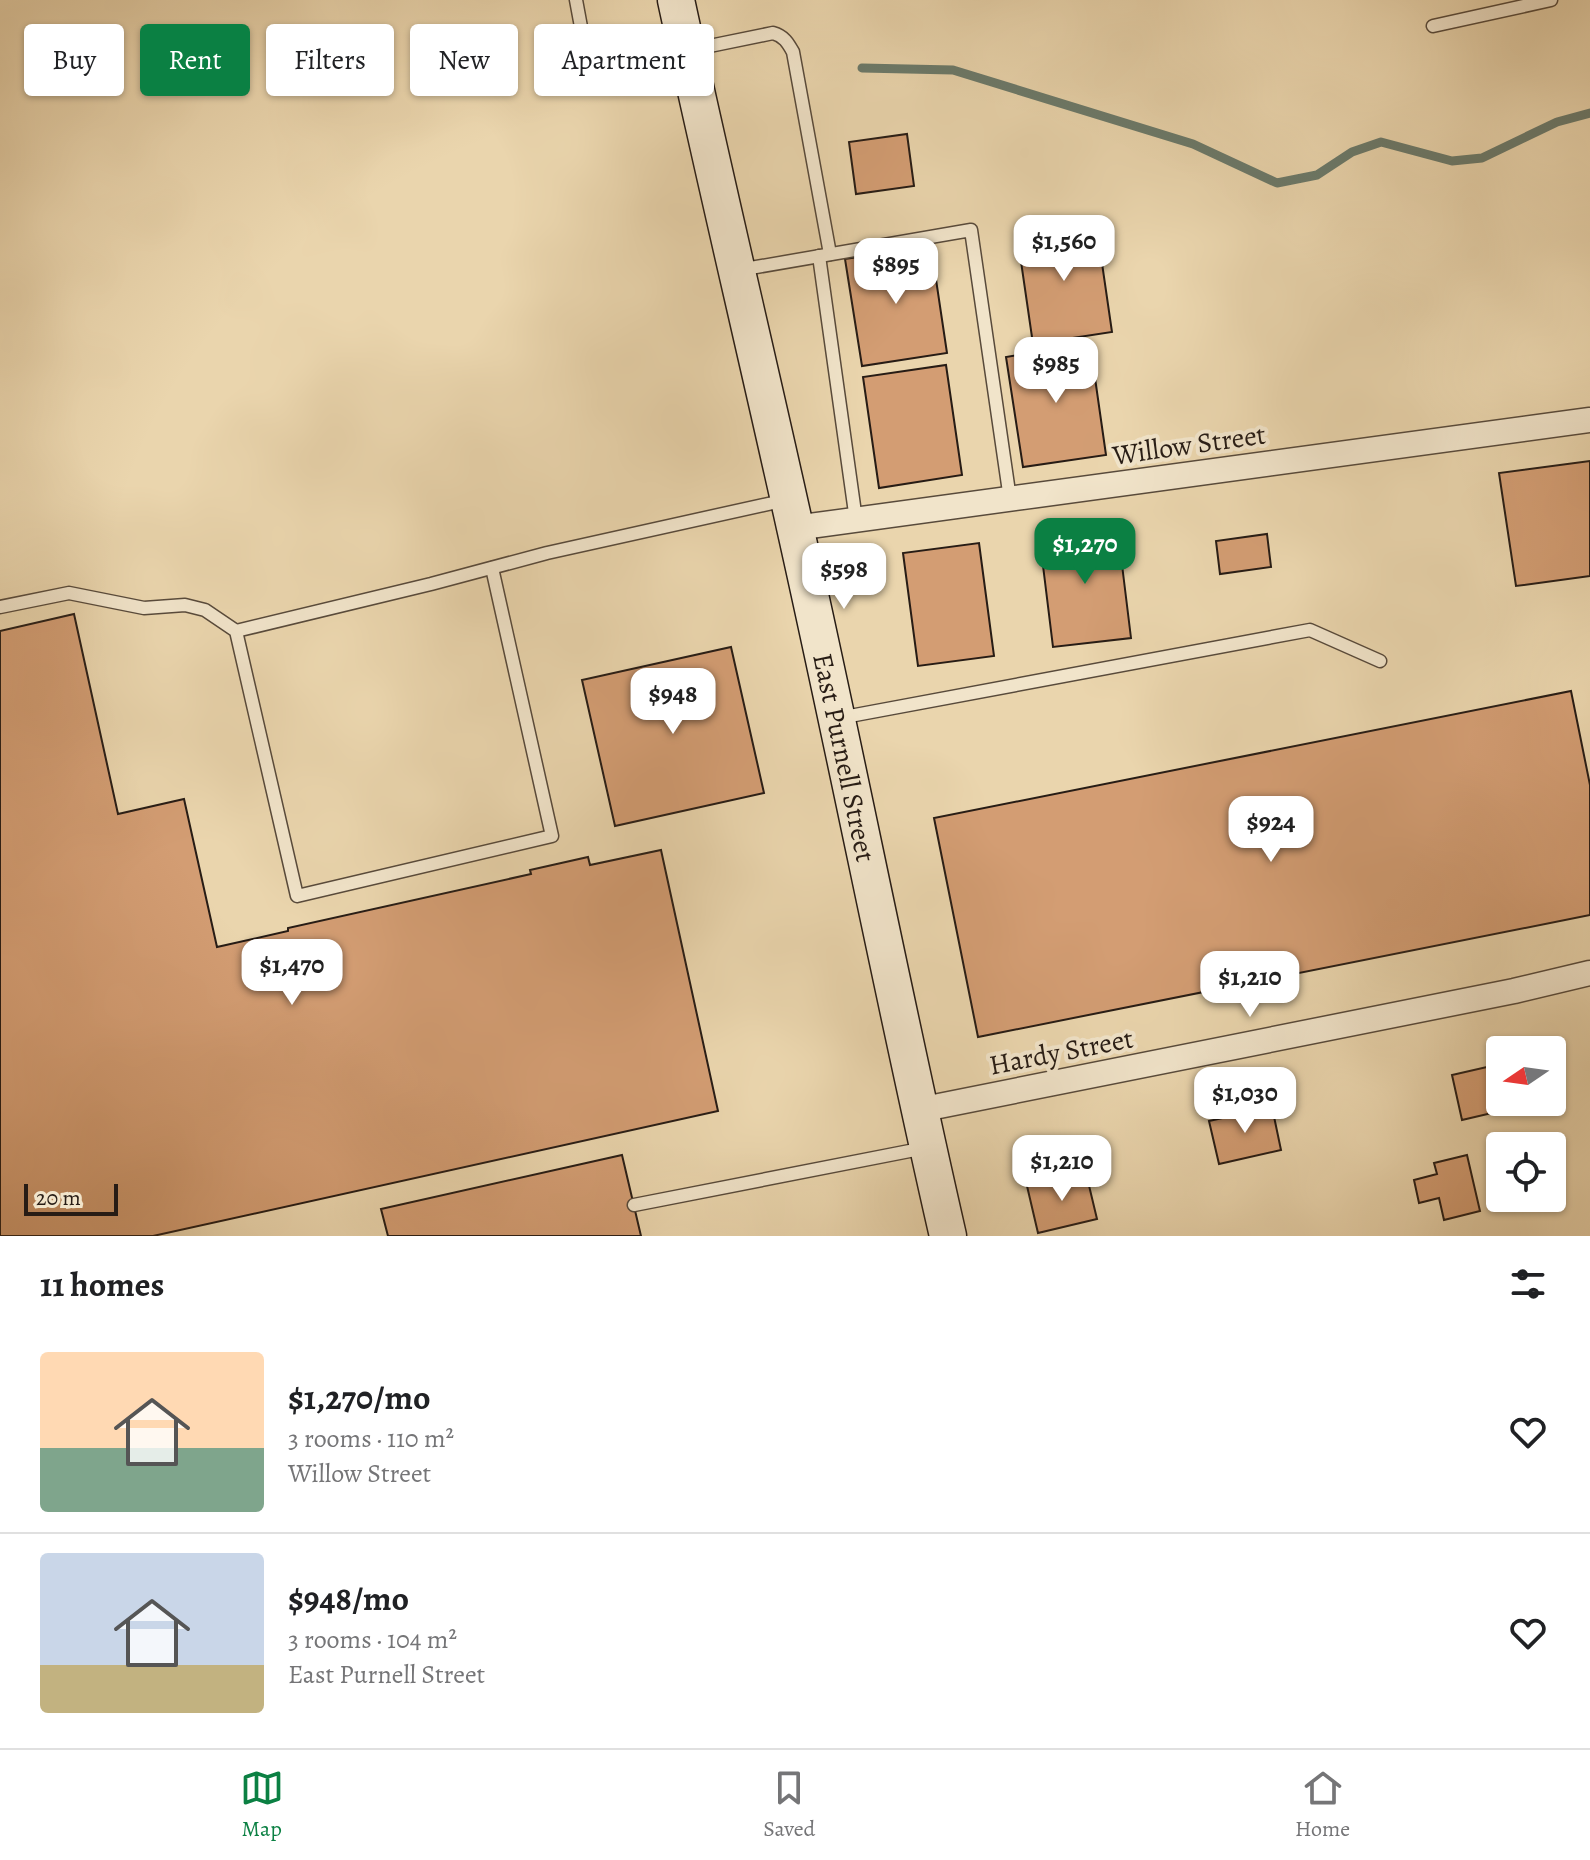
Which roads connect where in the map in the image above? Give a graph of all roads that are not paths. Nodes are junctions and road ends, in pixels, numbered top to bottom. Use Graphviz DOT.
graph roads {
  1 [pos="576,0"];
  2 [pos="676,0"];
  3 [pos="1551,0"];
  4 [pos="580,24"];
  5 [pos="681,24"];
  6 [pos="1433,26"];
  7 [pos="714,54"];
  8 [pos="697,96"];
  9 [pos="825,255"];
  10 [pos="736,271"];
  11 [pos="1590,420"];
  12 [pos="1010,499"];
  13 [pos="792,514"];
  14 [pos="856,520"];
  15 [pos="492,568"];
  16 [pos="0,607"];
  17 [pos="236,631"];
  18 [pos="1380,661"];
  19 [pos="836,718"];
  20 [pos="1590,973"];
  21 [pos="919,1110"];
  22 [pos="928,1148"];
  23 [pos="634,1205"];
  24 [pos="948,1236"];
  1 -- 4 [label="lane"];
  2 -- 5 [label="street, East Purnell Street"];
  3 -- 6 [label="lane"];
  7 -- 9 [label="lane"];
  8 -- 10 [label="street, East Purnell Street"];
  9 -- 10 [label="lane"];
  9 -- 12 [label="lane"];
  9 -- 14 [label="lane"];
  10 -- 13 [label="street, East Purnell Street"];
  11 -- 12 [label="street, Willow Street"];
  12 -- 14 [label="street, Willow Street"];
  13 -- 14 [label="street, Willow Street"];
  13 -- 15 [label="lane"];
  13 -- 19 [label="street, East Purnell Street"];
  15 -- 17 [label="lane"];
  15 -- 17 [label="lane"];
  16 -- 17 [label="lane"];
  18 -- 19 [label="lane"];
  19 -- 21 [label="street, East Purnell Street"];
  20 -- 21 [label="street, Hardy Street"];
  21 -- 22 [label="street, East Purnell Street"];
  22 -- 23 [label="lane"];
  22 -- 24 [label="street, East Purnell Street"];
}
